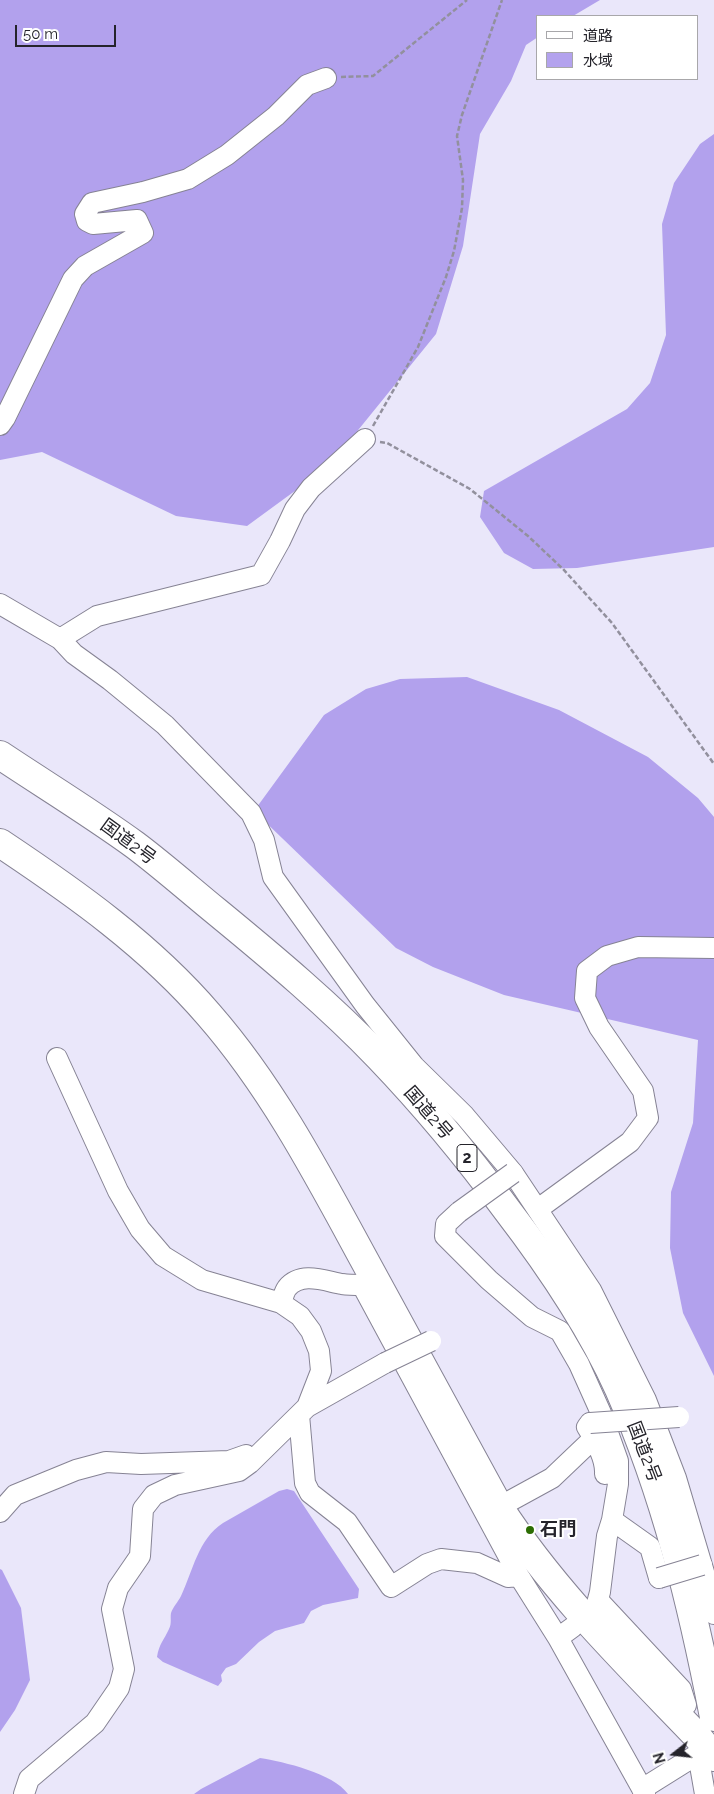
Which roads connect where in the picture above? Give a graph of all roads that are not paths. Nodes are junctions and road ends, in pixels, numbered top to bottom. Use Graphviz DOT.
graph roads {
  1 [pos="326,78"];
  2 [pos="0,425"];
  3 [pos="365,439"];
  4 [pos="0,604"];
  5 [pos="60,639"];
  6 [pos="0,755"];
  7 [pos="0,843"];
  8 [pos="714,948"];
  9 [pos="57,1058"];
  10 [pos="513,1173"];
  11 [pos="538,1209"];
  12 [pos="281,1302"];
  13 [pos="431,1341"];
  14 [pos="303,1411"];
  15 [pos="679,1417"];
  16 [pos="592,1430"];
  17 [pos="260,1451"];
  18 [pos="499,1507"];
  19 [pos="0,1512"];
  20 [pos="610,1528"];
  21 [pos="702,1565"];
  22 [pos="519,1576"];
  23 [pos="714,1614"];
  24 [pos="686,1705"];
  25 [pos="708,1737"];
  26 [pos="644,1792"];
  27 [pos="24,1794"];
  28 [pos="705,1794"];
  1 -- 2 [label="street"];
  3 -- 5 [label="street"];
  4 -- 5 [label="street"];
  5 -- 10 [label="street"];
  6 -- 25 [label="highway, 国道2号 / 2"];
  7 -- 18 [label="highway, 国道2号 / 2"];
  8 -- 11 [label="street"];
  9 -- 12 [label="street"];
  10 -- 11 [label="street"];
  10 -- 20 [label="street, bridge"];
  11 -- 21 [label="street"];
  12 -- 14 [label="street"];
  12 -- 22 [label="street"];
  13 -- 14 [label="street, bridge"];
  14 -- 17 [label="street"];
  14 -- 22 [label="street"];
  15 -- 16 [label="street, bridge"];
  16 -- 18 [label="street"];
  16 -- 20 [label="street"];
  17 -- 19 [label="street"];
  17 -- 27 [label="street"];
  18 -- 25 [label="highway, 国道2号 / 2"];
  20 -- 21 [label="street, bridge"];
  20 -- 24 [label="street"];
  21 -- 23 [label="street"];
  22 -- 26 [label="street"];
  26 -- 28 [label="street"];
}
